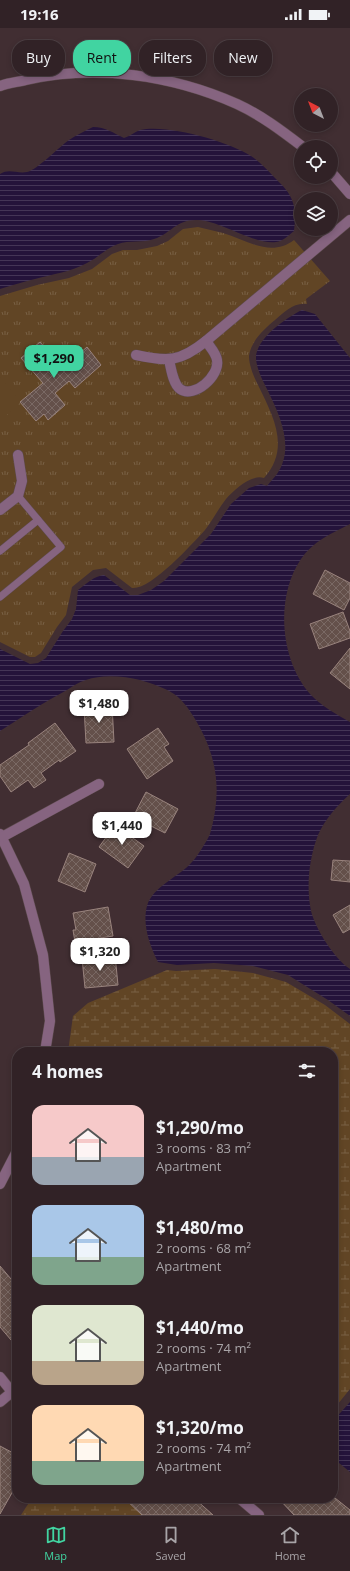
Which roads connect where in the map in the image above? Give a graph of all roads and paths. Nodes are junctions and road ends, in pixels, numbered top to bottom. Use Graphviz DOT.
graph roads {
  1 [pos="0,86"];
  2 [pos="294,140"];
  3 [pos="338,180"];
  4 [pos="350,194"];
  5 [pos="350,220"];
  6 [pos="206,342"];
  7 [pos="136,355"];
  8 [pos="169,360"];
  9 [pos="18,455"];
  10 [pos="18,496"];
  11 [pos="0,510"];
  12 [pos="38,520"];
  13 [pos="0,551"];
  14 [pos="0,597"];
  15 [pos="99,784"];
  16 [pos="1,836"];
  17 [pos="46,1047"];
  18 [pos="12,1161"];
  19 [pos="0,1184"];
  20 [pos="0,1377"];
  21 [pos="12,1389"];
  22 [pos="12,1393"];
  23 [pos="0,1402"];
  24 [pos="246,1503"];
  25 [pos="259,1515"];
  1 -- 2 [label="street"];
  3 -- 4 [label="street"];
  5 -- 6 [label="street"];
  6 -- 8 [label="street"];
  6 -- 8 [label="street"];
  7 -- 8 [label="street"];
  9 -- 10 [label="street"];
  10 -- 11 [label="street"];
  10 -- 12 [label="lane"];
  12 -- 13 [label="lane"];
  12 -- 14 [label="lane"];
  15 -- 16 [label="street"];
  16 -- 17 [label="street"];
  18 -- 19 [label="street"];
  20 -- 21 [label="street"];
  22 -- 23 [label="street"];
  24 -- 25 [label="street"];
}
